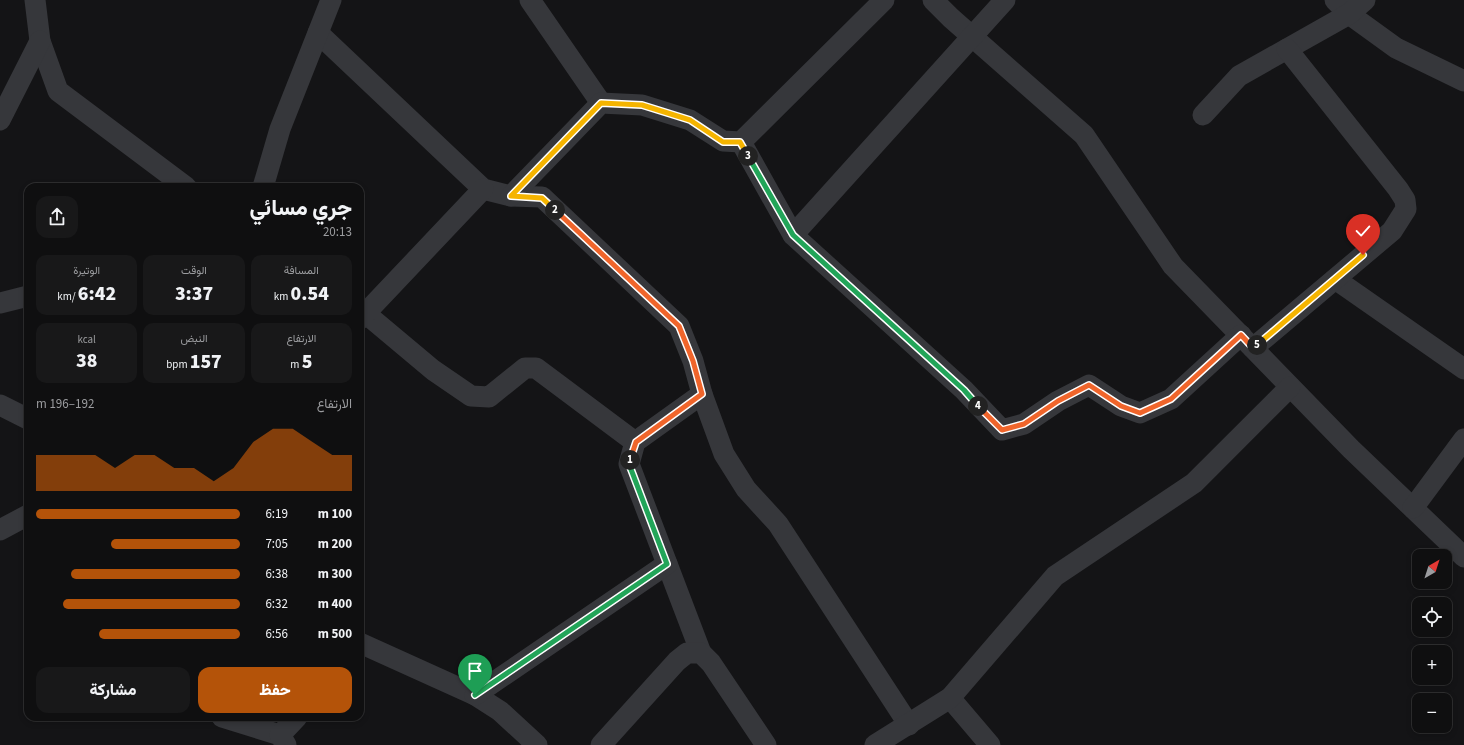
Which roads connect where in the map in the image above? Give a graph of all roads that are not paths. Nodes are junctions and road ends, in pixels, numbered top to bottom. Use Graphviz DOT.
graph roads {
  1 [pos="35,0"];
  2 [pos="530,0"];
  3 [pos="884,0"];
  4 [pos="933,0"];
  5 [pos="1005,0"];
  6 [pos="1365,0"];
  7 [pos="330,1"];
  8 [pos="1342,7"];
  9 [pos="318,33"];
  10 [pos="971,36"];
  11 [pos="40,41"];
  12 [pos="1287,49"];
  13 [pos="1464,81"];
  14 [pos="601,103"];
  15 [pos="1203,115"];
  16 [pos="0,120"];
  17 [pos="740,142"];
  18 [pos="181,183"];
  19 [pos="263,183"];
  20 [pos="483,189"];
  21 [pos="511,196"];
  22 [pos="793,235"];
  23 [pos="1335,279"];
  24 [pos="24,297"];
  25 [pos="0,304"];
  26 [pos="364,314"];
  27 [pos="364,318"];
  28 [pos="1247,342"];
  29 [pos="1464,369"];
  30 [pos="1290,387"];
  31 [pos="702,394"];
  32 [pos="0,405"];
  33 [pos="24,417"];
  34 [pos="1464,439"];
  35 [pos="636,442"];
  36 [pos="1413,508"];
  37 [pos="24,518"];
  38 [pos="0,530"];
  39 [pos="1460,545"];
  40 [pos="667,564"];
  41 [pos="364,648"];
  42 [pos="702,654"];
  43 [pos="475,695"];
  44 [pos="950,698"];
  45 [pos="233,721"];
  46 [pos="295,721"];
  47 [pos="909,725"];
  48 [pos="283,740"];
  49 [pos="537,745"];
  50 [pos="601,745"];
  51 [pos="766,745"];
  52 [pos="875,745"];
  53 [pos="990,745"];
  1 -- 11 [label="street"];
  2 -- 14 [label="street"];
  3 -- 17 [label="street"];
  4 -- 10 [label="street"];
  5 -- 10 [label="street"];
  6 -- 8 [label="street"];
  7 -- 9 [label="street"];
  8 -- 12 [label="street"];
  8 -- 13 [label="street"];
  9 -- 19 [label="street"];
  9 -- 20 [label="street"];
  10 -- 22 [label="street"];
  10 -- 28 [label="street"];
  11 -- 16 [label="street"];
  11 -- 18 [label="street"];
  12 -- 15 [label="street"];
  12 -- 23 [label="street"];
  14 -- 17 [label="street"];
  14 -- 21 [label="street"];
  17 -- 22 [label="street"];
  20 -- 21 [label="street"];
  20 -- 26 [label="street"];
  21 -- 31 [label="street"];
  22 -- 28 [label="street"];
  23 -- 28 [label="street"];
  23 -- 29 [label="street"];
  24 -- 25 [label="street"];
  27 -- 35 [label="street"];
  28 -- 30 [label="street"];
  30 -- 36 [label="street"];
  30 -- 44 [label="street"];
  31 -- 35 [label="street"];
  31 -- 47 [label="street"];
  32 -- 33 [label="street"];
  34 -- 36 [label="street"];
  35 -- 40 [label="street"];
  36 -- 39 [label="street"];
  37 -- 38 [label="street"];
  40 -- 42 [label="street"];
  40 -- 43 [label="street"];
  41 -- 43 [label="street"];
  42 -- 50 [label="street"];
  42 -- 51 [label="street"];
  43 -- 49 [label="street"];
  44 -- 47 [label="street"];
  44 -- 53 [label="street"];
  45 -- 48 [label="street"];
  46 -- 48 [label="street"];
  47 -- 52 [label="street"];
}
